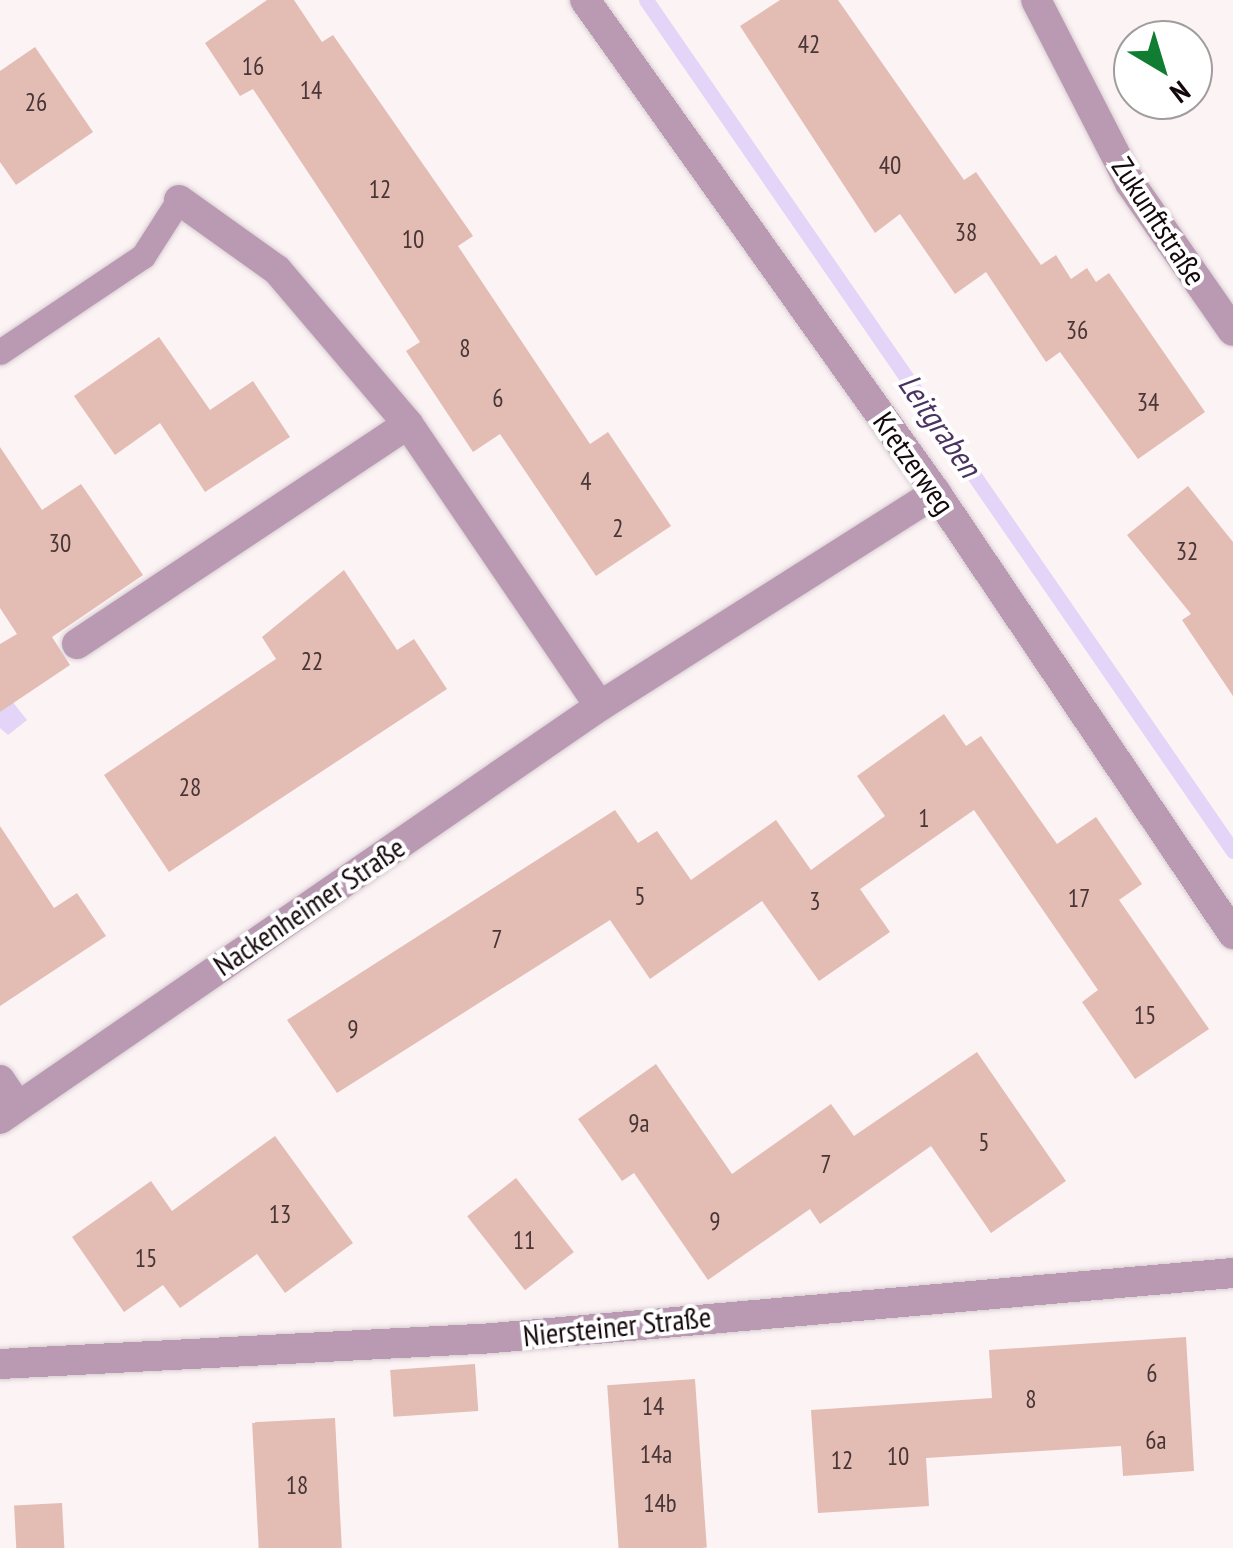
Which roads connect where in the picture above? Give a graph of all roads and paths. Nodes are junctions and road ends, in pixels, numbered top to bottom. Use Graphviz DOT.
graph roads {
  1 [pos="586,0"];
  2 [pos="1036,0"];
  3 [pos="179,200"];
  4 [pos="1233,331"];
  5 [pos="0,352"];
  6 [pos="408,424"];
  7 [pos="936,493"];
  8 [pos="77,644"];
  9 [pos="600,706"];
  10 [pos="1233,934"];
  11 [pos="6,1102"];
  12 [pos="1233,1273"];
  13 [pos="0,1364"];
  1 -- 7 [label="street, Kretzerweg"];
  2 -- 4 [label="street, Zukunftstraße"];
  3 -- 5 [label="lane"];
  3 -- 6 [label="street"];
  6 -- 8 [label="street"];
  6 -- 9 [label="street"];
  7 -- 9 [label="street, Nackenheimer Straße"];
  7 -- 10 [label="street, Kretzerweg"];
  9 -- 11 [label="street, Nackenheimer Straße"];
  12 -- 13 [label="street, Niersteiner Straße"];
}
